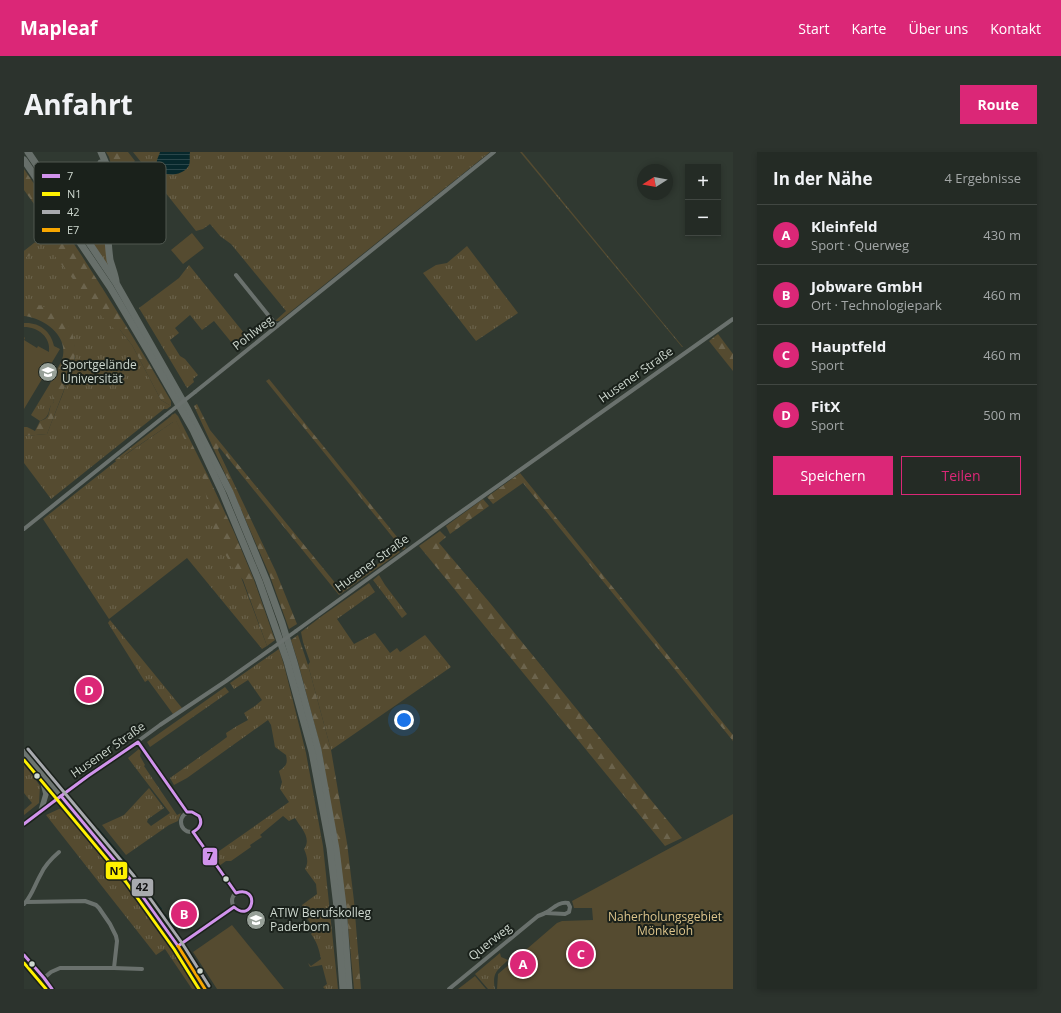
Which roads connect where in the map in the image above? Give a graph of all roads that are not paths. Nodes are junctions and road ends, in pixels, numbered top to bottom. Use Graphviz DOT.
graph roads {
  1 [pos="28,152"];
  2 [pos="97,152"];
  3 [pos="101,152"];
  4 [pos="494,152"];
  5 [pos="24,160"];
  6 [pos="35,162"];
  7 [pos="101,162"];
  8 [pos="105,162"];
  9 [pos="34,175"];
  10 [pos="81,244"];
  11 [pos="90,244"];
  12 [pos="108,244"];
  13 [pos="236,275"];
  14 [pos="116,283"];
  15 [pos="733,319"];
  16 [pos="277,326"];
  17 [pos="24,529"];
  18 [pos="138,742"];
  19 [pos="24,752"];
  20 [pos="41,772"];
  21 [pos="61,796"];
  22 [pos="41,811"];
  23 [pos="187,812"];
  24 [pos="24,824"];
  25 [pos="193,832"];
  26 [pos="59,852"];
  27 [pos="236,894"];
  28 [pos="25,903"];
  29 [pos="234,907"];
  30 [pos="546,913"];
  31 [pos="178,946"];
  32 [pos="24,955"];
  33 [pos="114,968"];
  34 [pos="142,970"];
  35 [pos="44,978"];
  36 [pos="52,989"];
  37 [pos="205,989"];
  38 [pos="343,989"];
  39 [pos="349,989"];
  40 [pos="449,989"];
  1 -- 6 [label="highway"];
  2 -- 7 [label="highway"];
  3 -- 8 [label="highway"];
  4 -- 16 [label="street, Pohlweg"];
  5 -- 9 [label="highway"];
  10 -- 38 [label="highway"];
  11 -- 14 [label="highway"];
  12 -- 14 [label="highway"];
  13 -- 16 [label="street"];
  14 -- 39 [label="highway"];
  15 -- 18 [label="street, Husener Straße, bridge"];
  16 -- 17 [label="street, Pohlweg, bridge"];
  18 -- 21 [label="street, Husener Straße"];
  18 -- 23 [label="street"];
  19 -- 20 [label="main road"];
  20 -- 21 [label="main road"];
  20 -- 22 [label="main road"];
  21 -- 22 [label="street, Husener Straße"];
  21 -- 31 [label="main road"];
  22 -- 24 [label="street, Husener Straße"];
  23 -- 25 [label="street"];
  23 -- 25 [label="street"];
  25 -- 27 [label="street"];
  26 -- 28 [label="street"];
  27 -- 29 [label="street"];
  27 -- 29 [label="street"];
  28 -- 33 [label="street"];
  29 -- 31 [label="street"];
  30 -- 30 [label="street, Querweg"];
  30 -- 40 [label="street, Querweg"];
  31 -- 37 [label="main road"];
  32 -- 35 [label="street"];
  33 -- 34 [label="street"];
  33 -- 35 [label="street"];
  35 -- 36 [label="street"];
}
